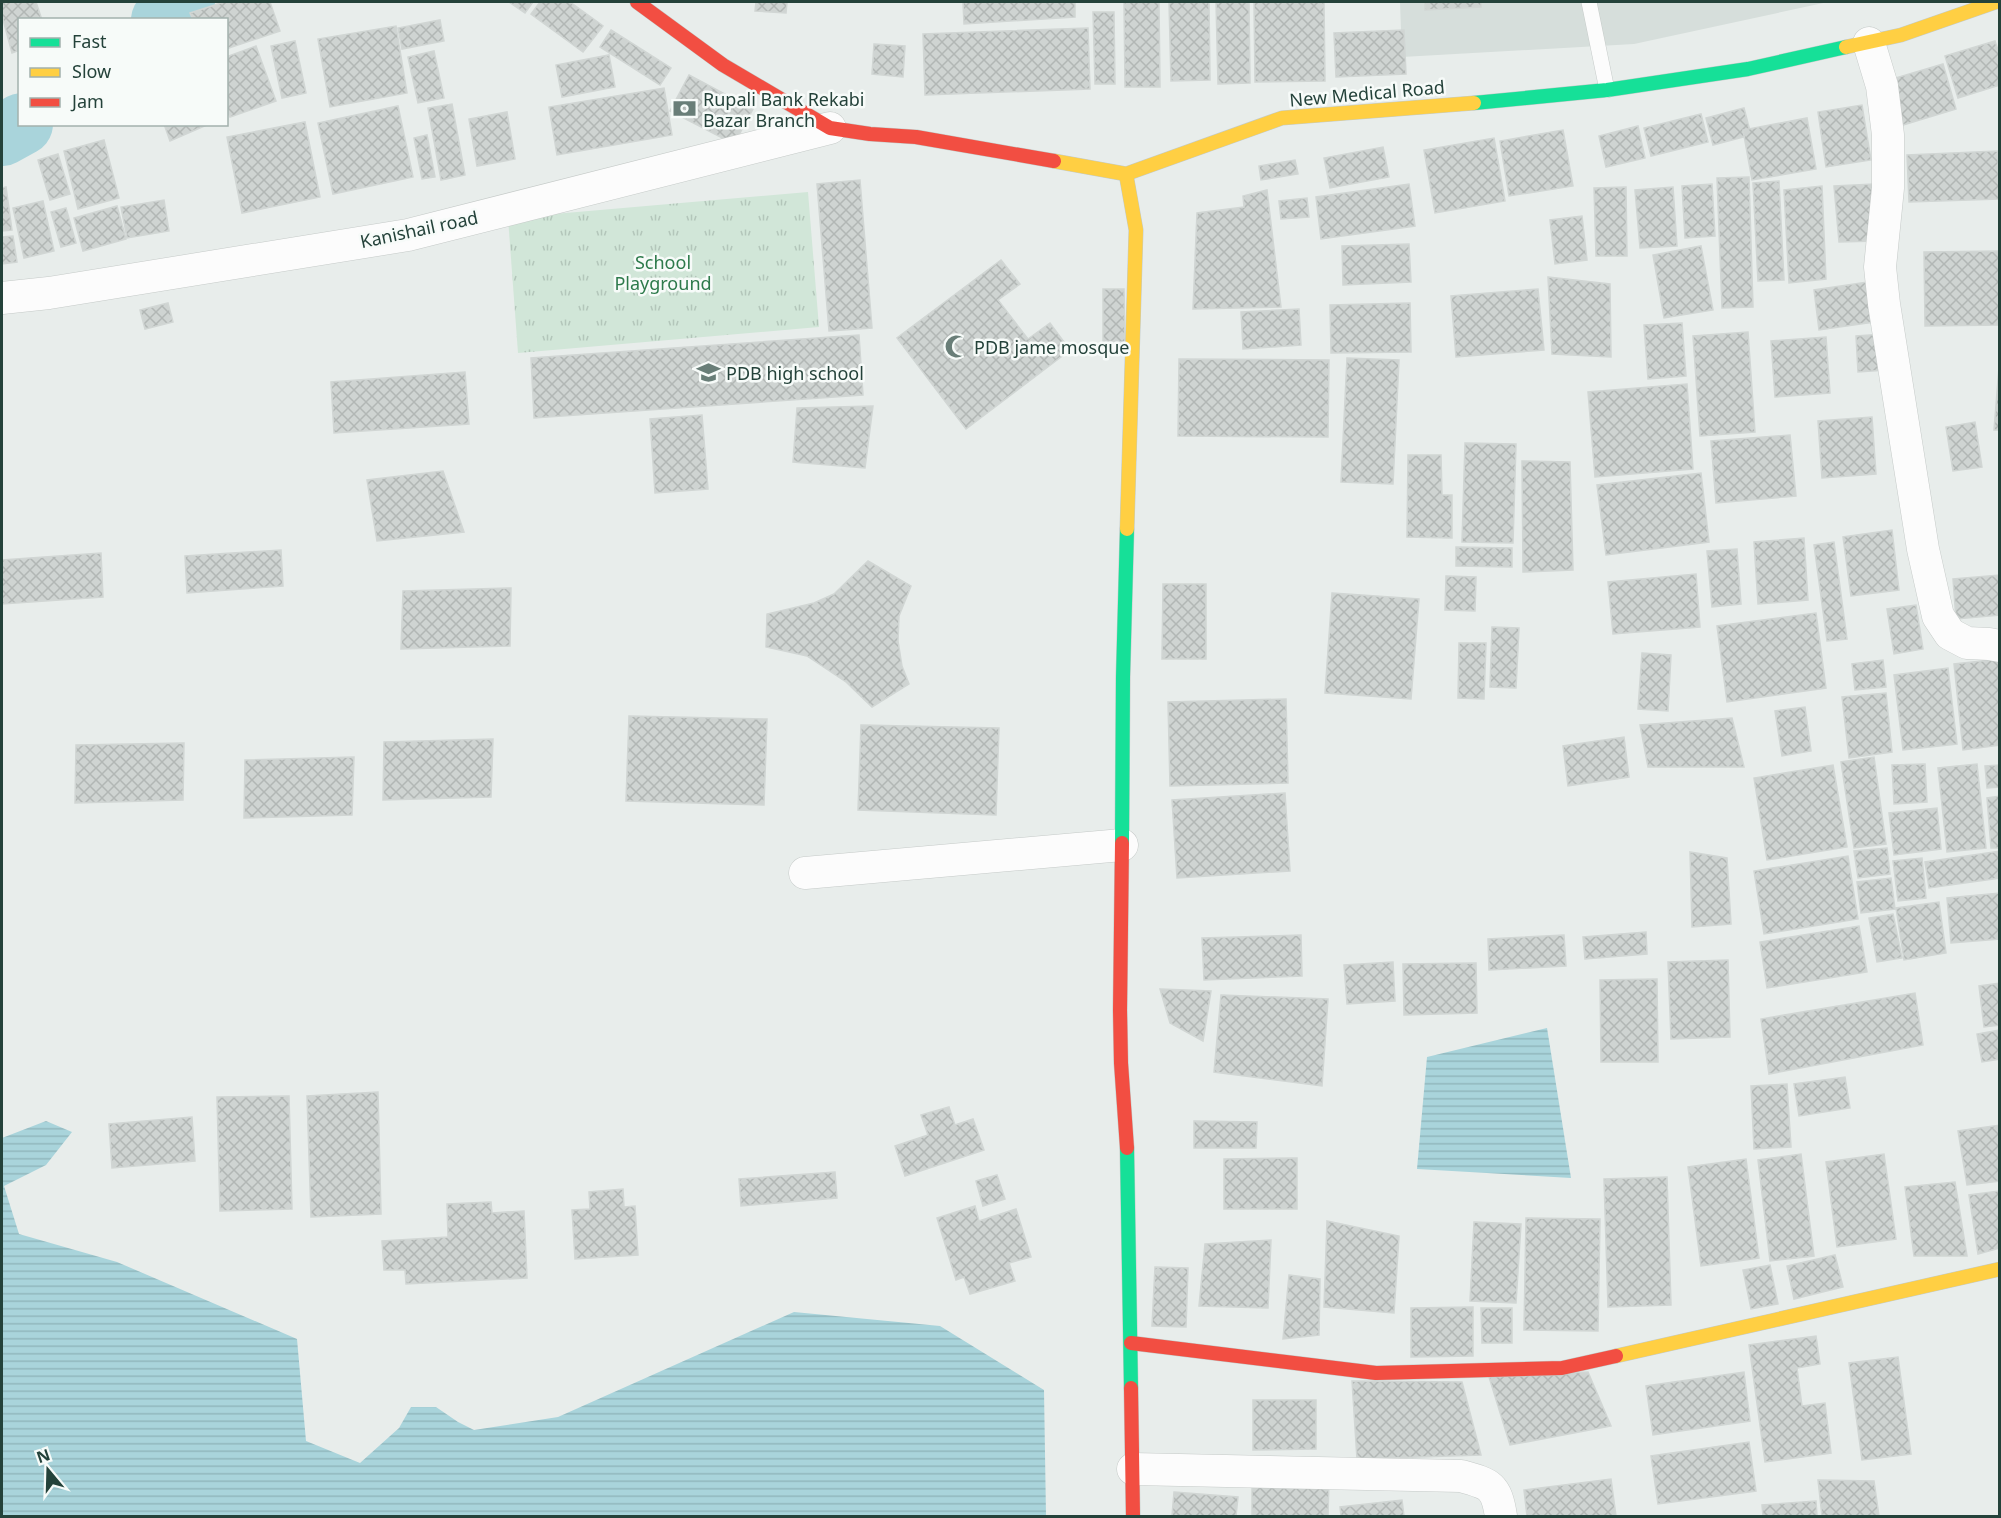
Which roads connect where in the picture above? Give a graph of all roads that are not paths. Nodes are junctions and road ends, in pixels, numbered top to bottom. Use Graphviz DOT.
graph roads {
  1 [pos="637,2"];
  2 [pos="1589,2"];
  3 [pos="1996,2"];
  4 [pos="1869,43"];
  5 [pos="1607,90"];
  6 [pos="830,128"];
  7 [pos="1126,174"];
  8 [pos="2,298"];
  9 [pos="2000,646"];
  10 [pos="1122,845"];
  11 [pos="805,873"];
  12 [pos="2000,1269"];
  13 [pos="1131,1343"];
  14 [pos="1133,1469"];
  15 [pos="1133,1516"];
  16 [pos="1501,1516"];
  1 -- 6 [label="street, New Medical Road"];
  2 -- 5 [label="lane"];
  3 -- 4 [label="street, New Medical Road"];
  4 -- 5 [label="street, New Medical Road"];
  4 -- 9 [label="street"];
  5 -- 7 [label="street, New Medical Road"];
  6 -- 7 [label="street, New Medical Road"];
  6 -- 8 [label="street, Kanishail road"];
  7 -- 10 [label="street"];
  10 -- 11 [label="street"];
  10 -- 13 [label="street"];
  12 -- 13 [label="street"];
  13 -- 14 [label="street"];
  14 -- 15 [label="street"];
  14 -- 16 [label="street"];
}
